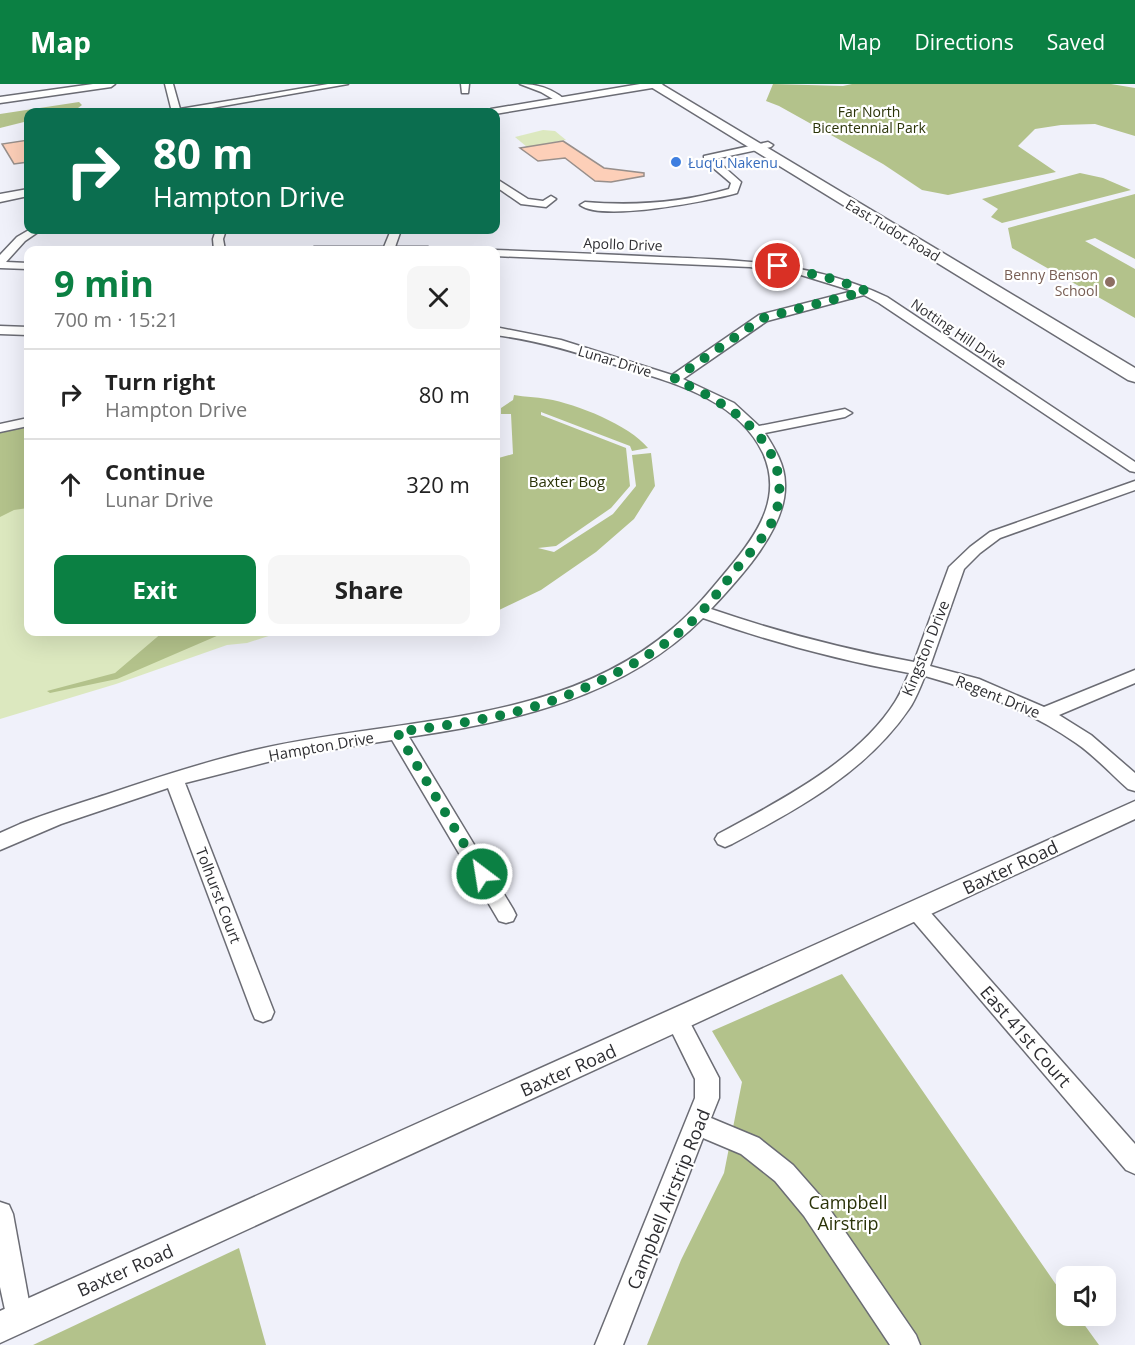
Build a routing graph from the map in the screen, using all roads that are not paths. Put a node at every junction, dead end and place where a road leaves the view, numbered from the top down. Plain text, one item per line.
1 (111, 84) edge
2 (169, 84) edge
3 (285, 84) edge
4 (344, 84) edge
5 (524, 84) edge
6 (551, 84) edge
7 (658, 84) edge
8 (540, 89) junction
9 (290, 94) junction
10 (0, 100) edge
11 (561, 100) junction
12 (175, 108) edge
13 (201, 108) edge
14 (500, 110) edge
15 (761, 146) junction
16 (500, 185) edge
17 (24, 194) edge
18 (0, 198) edge
19 (551, 199) dead end
20 (585, 205) dead end
21 (29, 234) edge
22 (500, 253) edge
23 (0, 263) edge
24 (750, 264) joint
25 (24, 266) edge
26 (866, 291) junction
27 (0, 330) edge
28 (24, 331) edge
29 (500, 332) edge
30 (1135, 362) edge
31 (1135, 375) edge
32 (674, 379) junction
33 (845, 413) dead end
34 (24, 423) edge
35 (0, 428) edge
36 (756, 431) junction
37 (1135, 468) edge
38 (1135, 485) edge
39 (702, 612) junction
40 (920, 669) junction
41 (1135, 676) edge
42 (1044, 714) junction
43 (397, 732) junction
44 (174, 779) junction
45 (1135, 784) edge
46 (1132, 815) edge
47 (725, 838) dead end
48 (0, 842) edge
49 (916, 910) junction
50 (506, 915) dead end
51 (263, 1012) dead end
52 (677, 1020) junction
53 (699, 1124) junction
54 (1135, 1162) edge
55 (0, 1214) edge
56 (10, 1322) edge
57 (609, 1345) edge
58 (906, 1345) edge

1 - 10 street
2 - 12 street
3 - 9 street
4 - 9 street
5 - 8 street
6 - 8 street
7 - 11 street
7 - 15 main road, East Tudor Road
8 - 11 street
9 - 13 street
11 - 14 street
15 - 20 street
15 - 30 main road, East Tudor Road
15 - 31 main road, East Tudor Road
16 - 19 street
17 - 18 street
21 - 23 street
22 - 24 street, Apollo Drive
23 - 25 street
24 - 26 street, Notting Hill Drive
26 - 32 street
26 - 37 street, Notting Hill Drive
27 - 28 street
29 - 32 street, Lunar Drive
32 - 36 street, Lunar Drive
33 - 36 street
34 - 35 street
36 - 39 street, Hampton Drive
38 - 40 street, Kingston Drive
39 - 40 street, Regent Drive
39 - 43 street, Hampton Drive
40 - 42 street, Regent Drive
40 - 47 street, Kingston Drive
41 - 42 street
42 - 45 street, Regent Drive
43 - 44 street, Hampton Drive
43 - 50 street
44 - 48 street, Hampton Drive
44 - 51 street, Tolhurst Court
46 - 49 street, Baxter Road
49 - 52 street, Baxter Road
49 - 54 street, East 41st Court
52 - 53 street, Campbell Airstrip Road
52 - 56 street, Baxter Road
53 - 57 street, Campbell Airstrip Road
53 - 58 street
55 - 56 street

